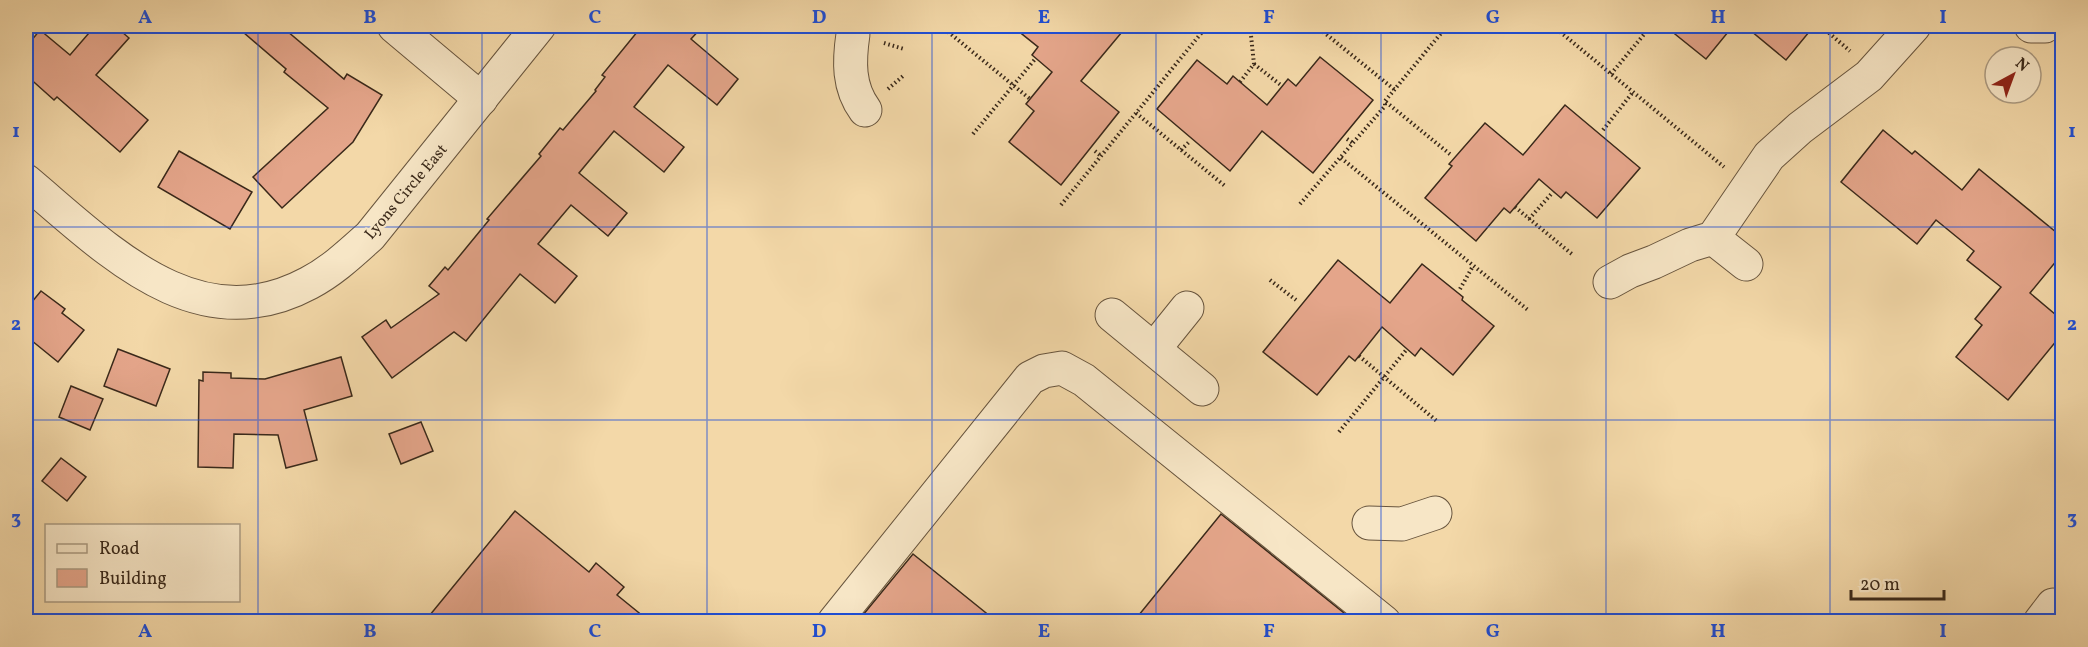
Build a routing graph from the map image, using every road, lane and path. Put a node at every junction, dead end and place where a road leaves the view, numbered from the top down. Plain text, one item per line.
1 (394, 26) edge
2 (538, 26) edge
3 (941, 26) edge
4 (1207, 26) edge
5 (1251, 26) edge
6 (1317, 26) edge
7 (1447, 26) edge
8 (1553, 26) edge
9 (1651, 26) edge
10 (1914, 26) edge
11 (2031, 26) edge
12 (2045, 26) edge
13 (1822, 27) dead end
14 (864, 37) joint
15 (904, 49) dead end
16 (1855, 55) dead end
17 (1035, 58) dead end
18 (1254, 64) junction
19 (1611, 74) junction
20 (903, 76) dead end
21 (1240, 82) dead end
22 (1013, 85) junction
23 (1282, 86) dead end
24 (1395, 90) junction
25 (1633, 92) junction
26 (481, 99) junction
27 (1030, 99) dead end
28 (1385, 101) junction
29 (873, 103) joint
30 (1136, 113) junction
31 (1603, 130) dead end
32 (974, 134) dead end
33 (1347, 139) dead end
34 (1189, 142) dead end
35 (1353, 143) junction
36 (1181, 150) junction
37 (1095, 151) dead end
38 (1451, 155) dead end
39 (1101, 156) junction
40 (1341, 158) junction
41 (1729, 171) dead end
42 (26, 181) edge
43 (1225, 186) dead end
44 (1553, 192) dead end
45 (1300, 204) dead end
46 (1061, 205) dead end
47 (1515, 207) dead end
48 (1528, 219) junction
49 (1713, 238) junction
50 (1573, 255) dead end
51 (1746, 264) dead end
52 (1473, 266) junction
53 (1270, 280) dead end
54 (1610, 282) dead end
55 (1460, 289) dead end
56 (1296, 300) dead end
57 (1187, 308) dead end
58 (1528, 310) dead end
59 (1112, 315) dead end
60 (1154, 349) junction
61 (1407, 349) dead end
62 (1359, 356) dead end
63 (1385, 376) junction
64 (1202, 390) dead end
65 (1438, 422) dead end
66 (1339, 432) dead end
67 (1436, 513) dead end
68 (1369, 523) dead end
69 (834, 621) edge
70 (1384, 621) edge

1 - 26 street
2 - 26 street, Lyons Circle East
3 - 22 path
4 - 30 path
5 - 18 path
6 - 24 path
7 - 24 path
8 - 19 path
9 - 19 path
10 - 49 street
11 - 12 street
13 - 16 path
14 - 15 path
14 - 29 street
17 - 22 path
18 - 21 path
18 - 23 path
19 - 25 path
20 - 29 path
22 - 27 path
22 - 32 path
24 - 28 path
25 - 31 path
25 - 41 path
26 - 42 street, Lyons Circle East
28 - 35 path
28 - 38 path
30 - 36 path
30 - 39 path
33 - 35 path
34 - 36 path
35 - 40 path
36 - 43 path
37 - 39 path
39 - 46 path
40 - 45 path
40 - 52 path
44 - 48 path
47 - 48 path
48 - 50 path
49 - 51 street
49 - 54 street
52 - 55 path
52 - 58 path
53 - 56 path
57 - 60 street
59 - 60 street
60 - 64 street
61 - 63 path
62 - 63 path
63 - 65 path
63 - 66 path
67 - 68 street
69 - 70 street

